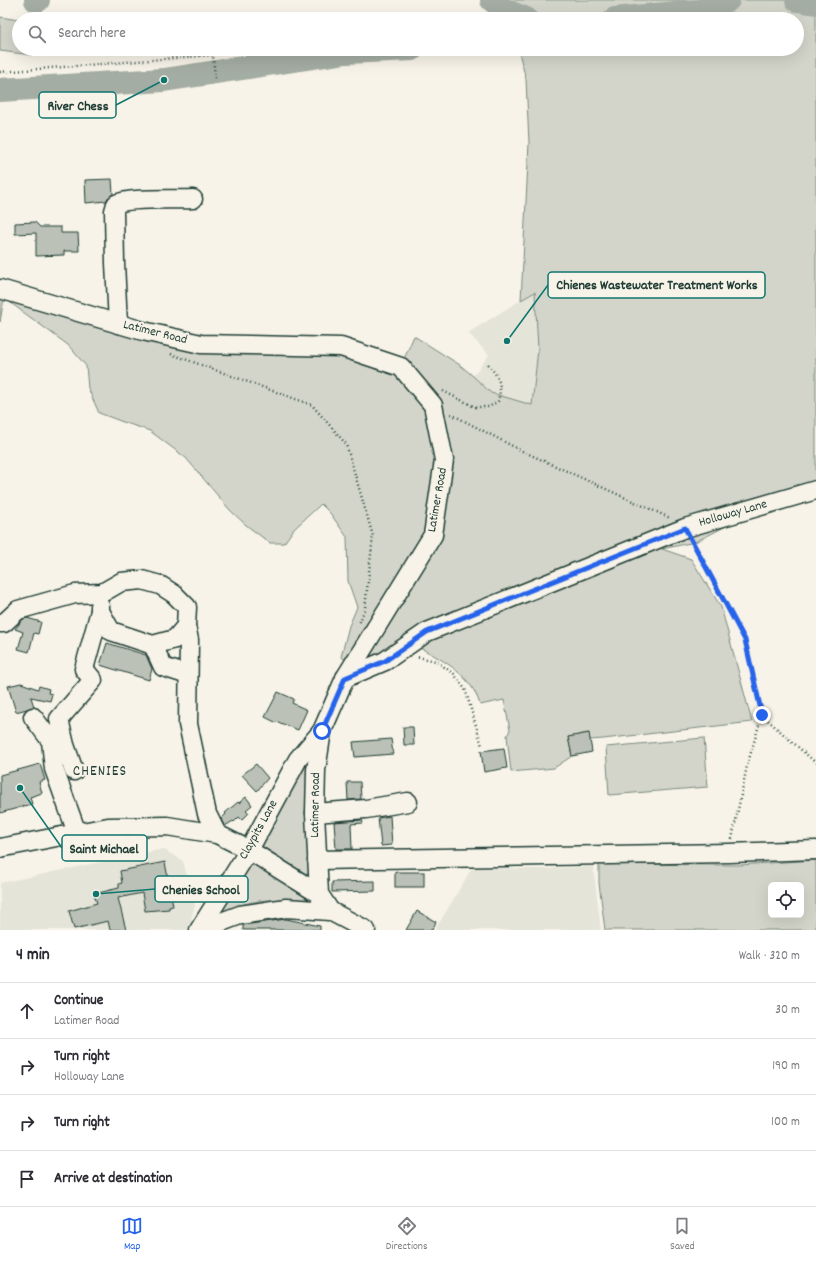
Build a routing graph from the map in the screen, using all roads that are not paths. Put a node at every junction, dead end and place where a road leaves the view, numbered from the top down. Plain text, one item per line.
1 (193, 199) dead end
2 (0, 289) edge
3 (118, 324) junction
4 (816, 490) edge
5 (102, 593) junction
6 (100, 611) junction
7 (0, 623) edge
8 (186, 626) junction
9 (153, 645) junction
10 (188, 675) junction
11 (345, 678) junction
12 (33, 717) dead end
13 (322, 731) junction
14 (74, 771) dead end
15 (408, 802) dead end
16 (315, 813) junction
17 (77, 833) junction
18 (217, 834) junction
19 (0, 848) edge
20 (249, 850) junction
21 (816, 850) edge
22 (317, 860) junction
23 (319, 894) junction
24 (330, 911) junction
25 (360, 929) edge
26 (199, 930) edge

1 - 3 street
2 - 3 street, Latimer Road
3 - 11 street, Latimer Road
4 - 11 street, Holloway Lane
5 - 6 street
5 - 7 street
5 - 8 street
6 - 9 street
6 - 14 street
8 - 9 street
8 - 10 street
9 - 10 street
10 - 18 street
11 - 13 street, Latimer Road
12 - 17 street
13 - 16 street, Latimer Road
13 - 20 street, Claypits Lane
15 - 16 street
16 - 22 street, Latimer Road
17 - 18 street
17 - 19 street
18 - 20 street
20 - 23 street
20 - 26 street, Claypits Lane
21 - 22 street
22 - 23 street, Latimer Road
23 - 24 street, Latimer Road
24 - 25 street, Latimer Road
24 - 26 street, Claypits Lane

